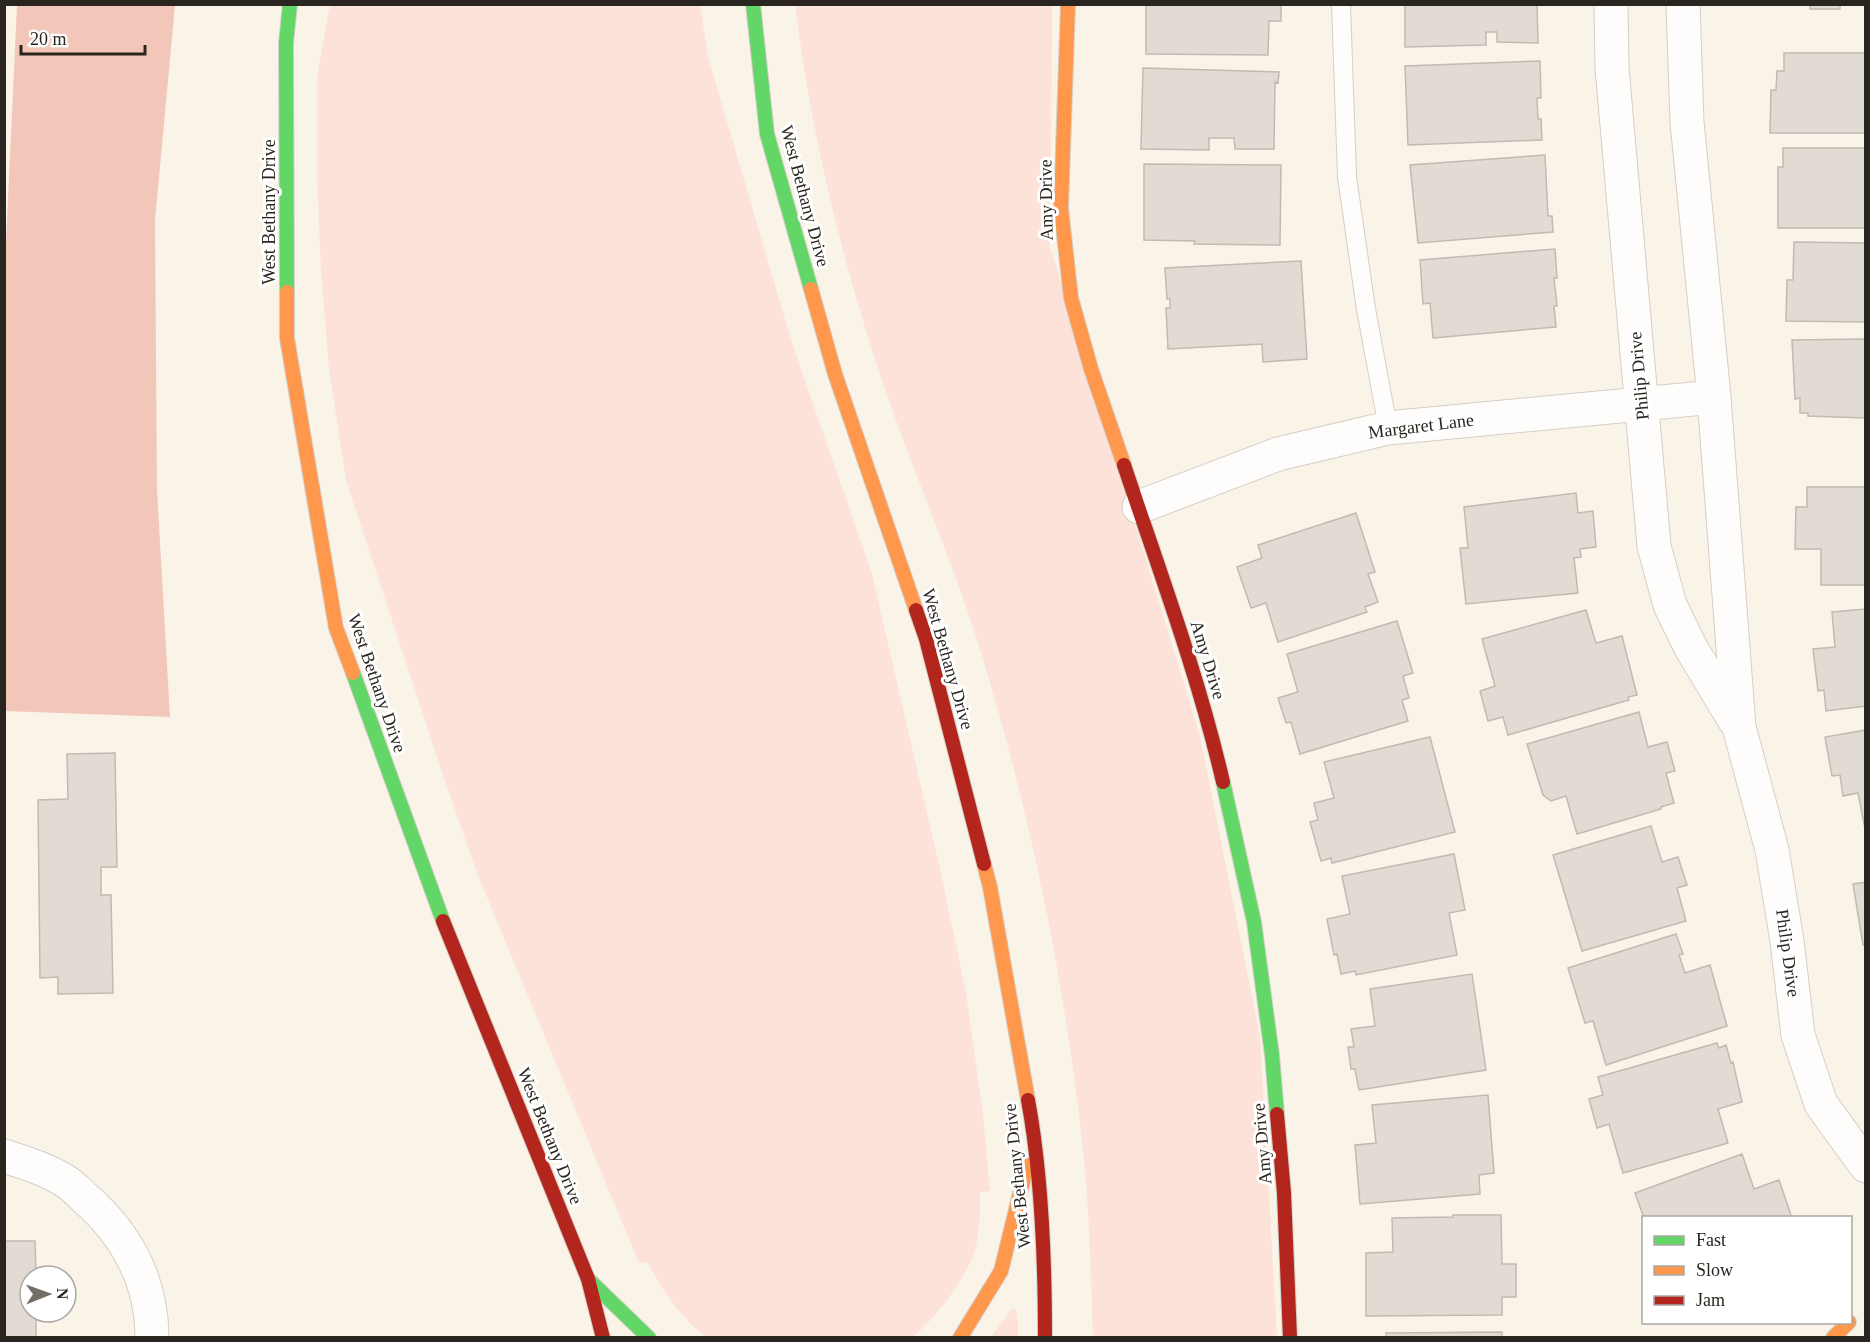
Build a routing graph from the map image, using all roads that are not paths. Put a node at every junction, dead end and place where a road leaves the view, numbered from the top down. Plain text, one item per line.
1 (290, 4) edge
2 (753, 4) edge
3 (1068, 4) edge
4 (1341, 4) edge
5 (1611, 4) edge
6 (1683, 4) edge
7 (1714, 397) junction
8 (1642, 403) junction
9 (1388, 428) junction
10 (1139, 507) junction
11 (1738, 727) junction
12 (1034, 1133) junction
13 (4, 1156) edge
14 (1866, 1166) edge
15 (588, 1279) junction
16 (1848, 1324) edge
17 (152, 1338) edge
18 (603, 1338) edge
19 (649, 1338) edge
20 (960, 1338) edge
21 (1045, 1338) edge
22 (1290, 1338) edge
23 (1833, 1338) edge

1 - 15 main road, West Bethany Drive
2 - 12 main road, West Bethany Drive
3 - 10 main road, Amy Drive
4 - 9 lane
5 - 8 street, Philip Drive
6 - 7 street, Philip Drive
7 - 8 street, Margaret Lane
7 - 11 street, Philip Drive
8 - 9 street, Margaret Lane
8 - 11 street, Philip Drive
9 - 10 street, Margaret Lane
10 - 22 main road, Amy Drive
11 - 14 street, Philip Drive
12 - 20 main road
12 - 21 main road, West Bethany Drive
13 - 17 street
15 - 18 main road, West Bethany Drive
15 - 19 main road
16 - 23 main road

